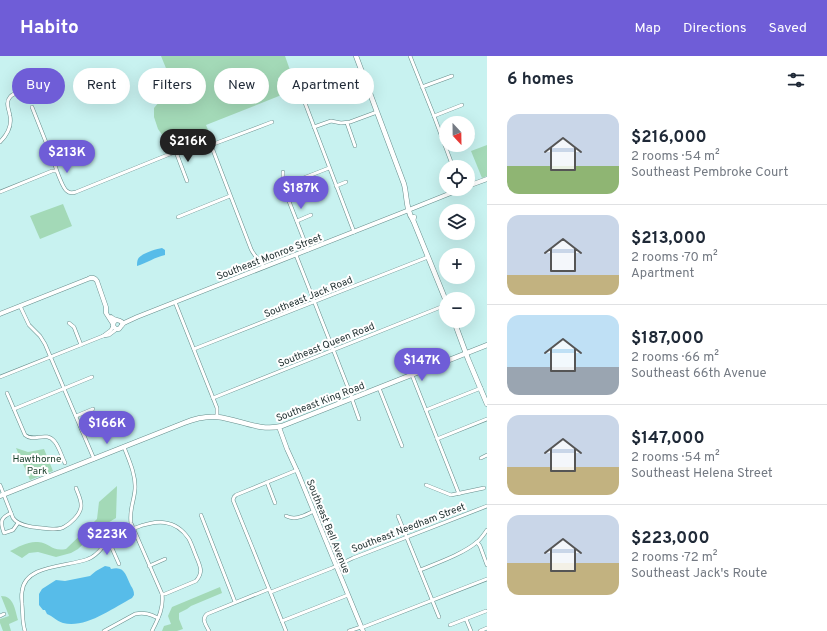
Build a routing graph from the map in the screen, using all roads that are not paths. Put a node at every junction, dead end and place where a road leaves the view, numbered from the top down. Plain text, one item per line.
1 (356, 56) edge
2 (410, 56) edge
3 (452, 76) dead end
4 (422, 87) junction
5 (12, 95) edge
6 (305, 104) edge
7 (462, 105) dead end
8 (32, 107) dead end
9 (377, 112) junction
10 (434, 116) junction
11 (272, 122) dead end
12 (347, 123) junction
13 (314, 127) junction
14 (439, 128) edge
15 (0, 142) edge
16 (211, 145) junction
17 (355, 146) dead end
18 (176, 152) junction
19 (329, 168) junction
20 (56, 171) junction
21 (283, 172) dead end
22 (487, 179) edge
23 (187, 181) dead end
24 (346, 182) dead end
25 (475, 183) edge
26 (283, 186) junction
27 (336, 186) junction
28 (0, 192) edge
29 (230, 196) junction
30 (443, 196) edge
31 (410, 209) junction
32 (311, 214) dead end
33 (178, 217) dead end
34 (297, 221) junction
35 (354, 232) junction
36 (308, 250) junction
37 (296, 255) junction
38 (428, 257) junction
39 (264, 267) junction
40 (442, 292) edge
41 (175, 302) junction
42 (315, 302) junction
43 (20, 306) junction
44 (439, 308) edge
45 (0, 314) edge
46 (69, 323) dead end
47 (117, 324) junction
48 (457, 328) edge
49 (81, 345) junction
50 (487, 345) edge
51 (333, 349) junction
52 (194, 350) junction
53 (466, 353) junction
54 (50, 357) junction
55 (412, 375) junction
56 (0, 377) edge
57 (92, 377) dead end
58 (63, 388) junction
59 (379, 388) junction
60 (481, 388) junction
61 (7, 393) dead end
62 (213, 398) junction
63 (352, 398) junction
64 (487, 404) edge
65 (14, 409) junction
66 (92, 409) dead end
67 (426, 410) junction
68 (76, 416) junction
69 (217, 417) junction
70 (359, 419) dead end
71 (487, 419) edge
72 (279, 427) junction
73 (437, 439) junction
74 (402, 446) dead end
75 (124, 447) junction
76 (487, 455) edge
77 (481, 458) dead end
78 (94, 459) junction
79 (65, 463) dead end
80 (297, 470) junction
81 (267, 482) junction
82 (0, 485) edge
83 (426, 485) dead end
84 (76, 488) dead end
85 (484, 488) dead end
86 (459, 494) junction
87 (2, 496) edge
88 (275, 503) dead end
89 (487, 506) edge
90 (314, 511) junction
91 (11, 513) junction
92 (201, 515) dead end
93 (286, 516) dead end
94 (398, 516) dead end
95 (18, 523) junction
96 (133, 529) junction
97 (487, 530) edge
98 (406, 537) junction
99 (108, 541) junction
100 (477, 542) junction
101 (165, 558) dead end
102 (119, 564) dead end
103 (336, 565) junction
104 (487, 565) edge
105 (149, 566) junction
106 (420, 570) junction
107 (487, 579) edge
108 (270, 591) junction
109 (162, 594) junction
110 (348, 595) junction
111 (432, 600) junction
112 (235, 602) junction
113 (486, 611) dead end
114 (4, 614) dead end
115 (0, 616) edge
116 (158, 618) junction
117 (439, 618) dead end
118 (466, 619) junction
119 (282, 621) junction
120 (450, 625) dead end
121 (362, 628) edge
122 (487, 628) edge
123 (25, 631) edge
124 (104, 631) edge
125 (152, 631) edge
126 (209, 631) edge
127 (286, 631) edge
128 (349, 631) edge
129 (471, 631) edge
130 (480, 631) edge

1 - 9 main road
2 - 4 street
3 - 4 street
4 - 10 street
5 - 15 street
6 - 13 street
7 - 10 street
8 - 20 street
9 - 12 street
9 - 31 main road
10 - 14 street
11 - 16 street
12 - 13 street
12 - 17 street
13 - 19 street
16 - 18 street
16 - 29 street
18 - 20 street
18 - 23 street
19 - 26 street
19 - 27 street
20 - 28 street
21 - 26 street
22 - 25 street
24 - 27 street
26 - 34 street
27 - 35 street
29 - 33 street
29 - 39 street
30 - 31 street, Southeast Monroe Street
31 - 35 street, Southeast Monroe Street
31 - 38 main road
32 - 34 street
34 - 36 street
35 - 36 street, Southeast Monroe Street
36 - 37 street, Southeast Monroe Street
37 - 39 street, Southeast Monroe Street
37 - 42 street
38 - 40 main road
38 - 42 street, Southeast Jack Road
39 - 41 street, Southeast Monroe Street
41 - 47 street, Southeast Monroe Street
41 - 52 street
42 - 51 street
42 - 52 street, Southeast Jack Road
43 - 45 street
43 - 47 street
43 - 54 street
44 - 51 street, Southeast Queen Road
46 - 49 street
47 - 49 street, Southeast Monroe Street
48 - 53 main road
49 - 54 street, Southeast Monroe Street
50 - 53 main road, Southeast King Road
51 - 62 street, Southeast Queen Road
51 - 63 street
52 - 62 street
53 - 55 main road, Southeast King Road
53 - 60 main road
54 - 56 street, Southeast Monroe Street
54 - 58 street
55 - 59 main road, Southeast King Road
55 - 67 street
57 - 58 street
58 - 65 street
58 - 68 street
59 - 63 main road, Southeast King Road
59 - 74 street
60 - 64 main road
60 - 67 street
61 - 65 street
62 - 69 street
63 - 70 street
63 - 72 main road, Southeast King Road
65 - 79 street
66 - 68 street
67 - 73 street
68 - 78 street
69 - 72 main road, Southeast King Road
69 - 75 main road, Southeast King Road
71 - 73 street
72 - 80 street, Southeast Bell Avenue
73 - 86 street
75 - 78 main road, Southeast King Road
75 - 96 street
76 - 77 street
78 - 87 main road, Southeast King Road
80 - 81 street
80 - 90 street, Southeast Bell Avenue
81 - 88 street
81 - 108 street
82 - 87 street
83 - 86 street
84 - 95 street
85 - 86 street
87 - 91 street
89 - 98 street, Southeast Needham Street
90 - 93 street
90 - 103 street, Southeast Bell Avenue
91 - 95 street
91 - 95 street
92 - 112 street
94 - 98 street
96 - 99 street
96 - 105 street
96 - 109 street
97 - 100 street
98 - 103 street, Southeast Needham Street
98 - 106 street
99 - 102 street
99 - 123 street
100 - 104 street
100 - 106 street
101 - 105 street
103 - 108 street, Southeast Needham Street
103 - 110 street, Southeast Bell Avenue
105 - 109 street
106 - 111 street
107 - 111 street
108 - 112 street, Southeast Needham Street
108 - 119 street
109 - 116 street
110 - 119 street
110 - 121 street, Southeast Bell Avenue
111 - 117 street
111 - 121 street
112 - 126 street, Southeast Needham Street
113 - 118 street
114 - 115 street
116 - 124 street
116 - 125 street
118 - 120 street
118 - 129 street
119 - 127 street
121 - 128 street
122 - 130 street

